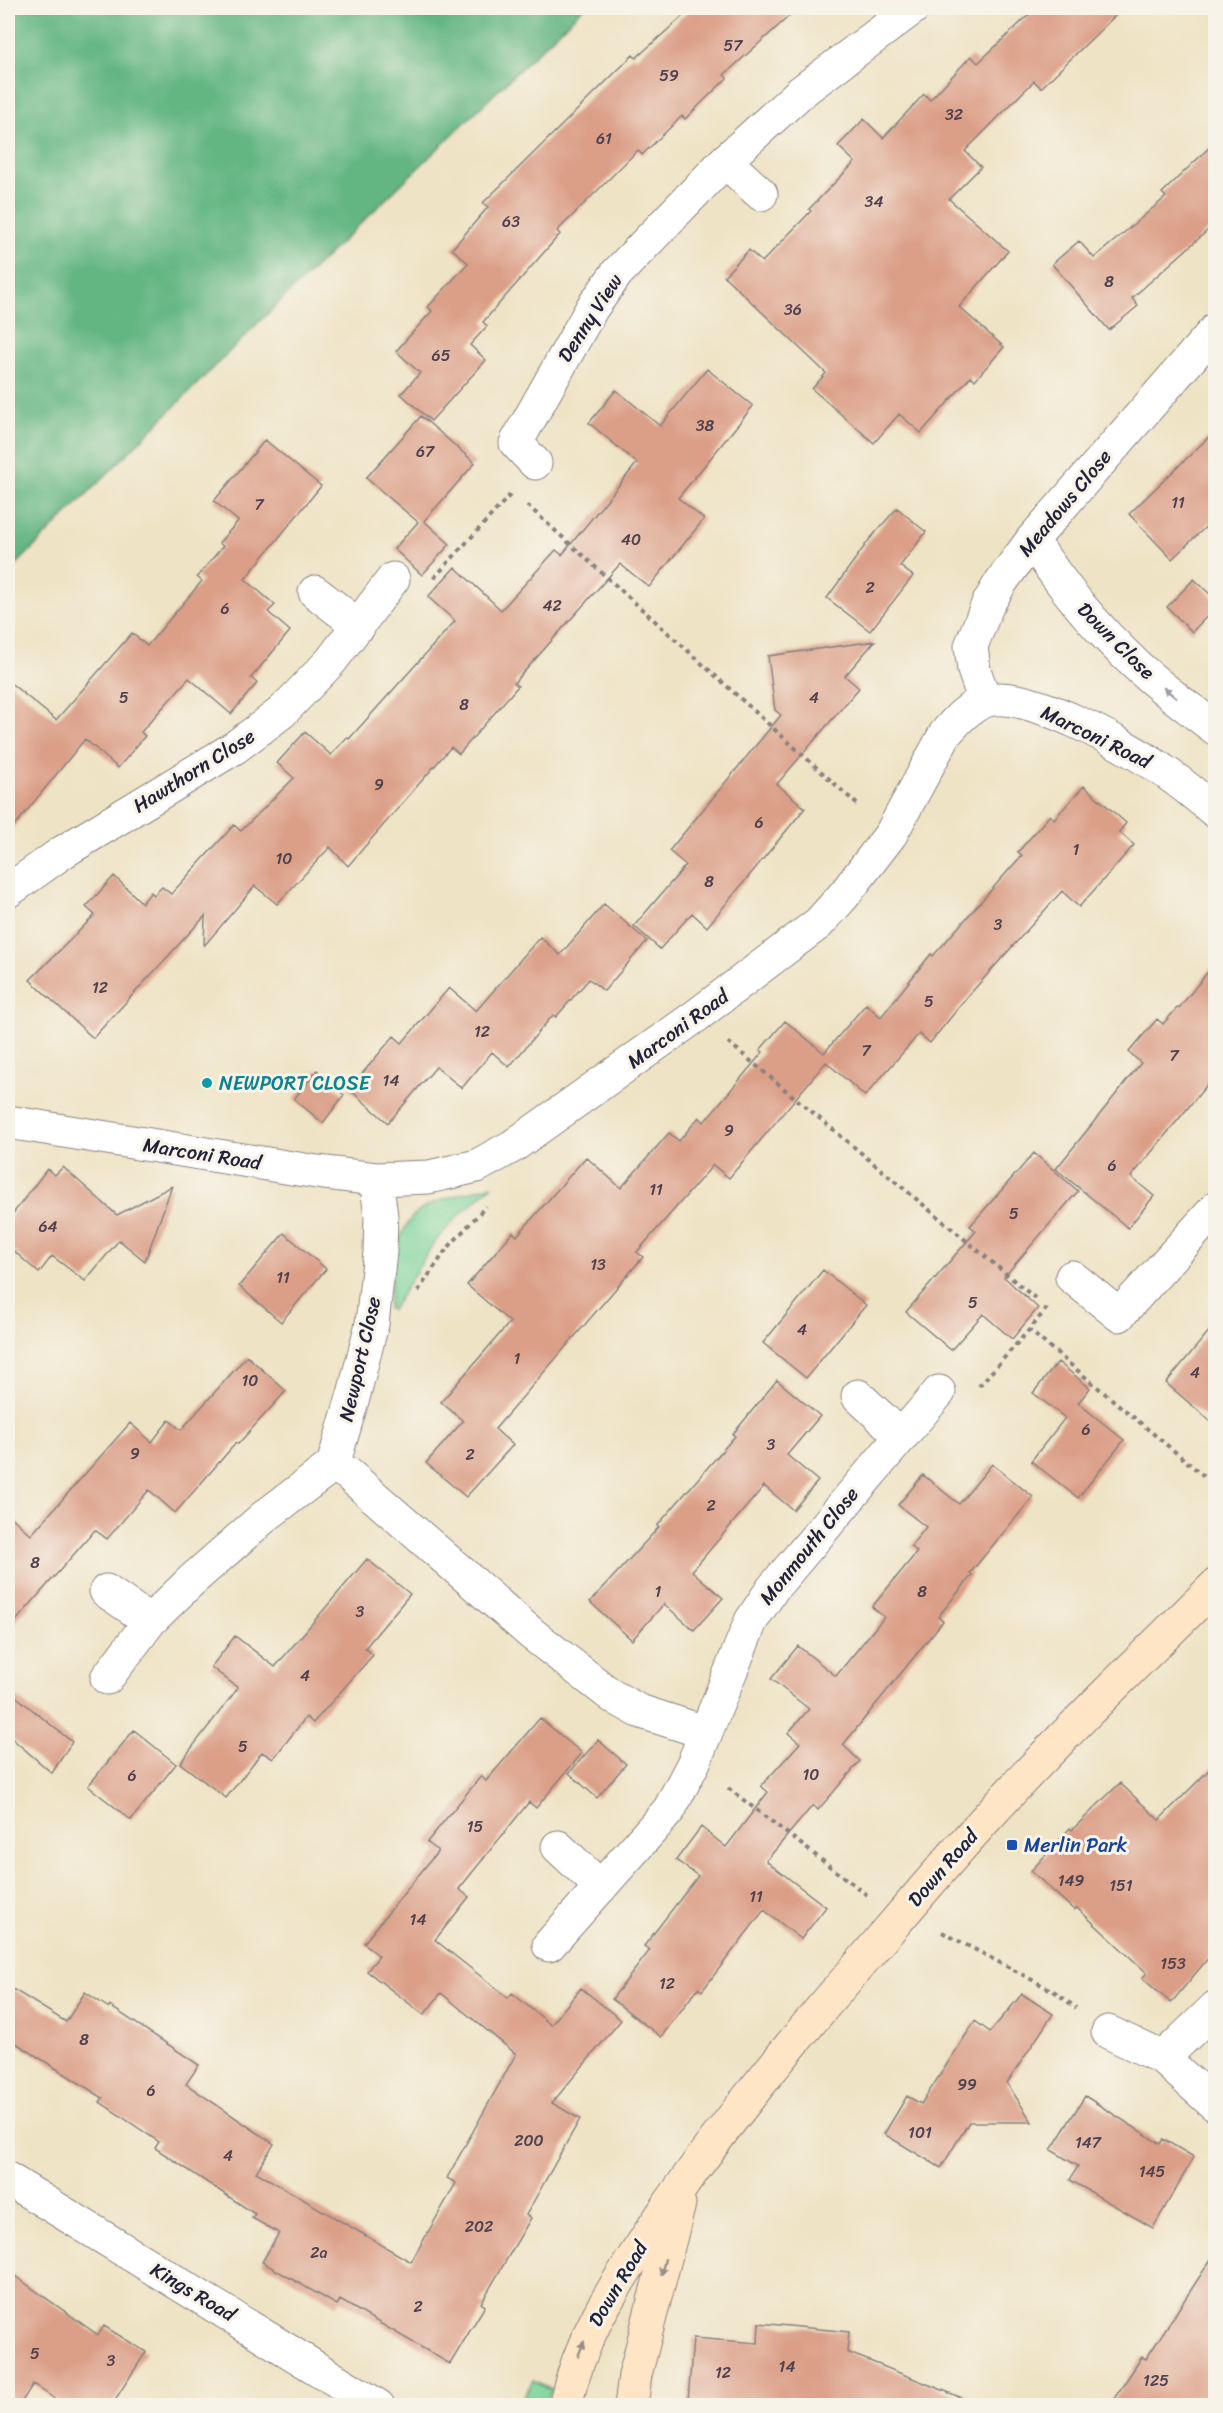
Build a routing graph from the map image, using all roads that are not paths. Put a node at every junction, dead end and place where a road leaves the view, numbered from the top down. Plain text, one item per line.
1 (913, 8) edge
2 (725, 161) junction
3 (761, 194) dead end
4 (1215, 329) edge
5 (535, 463) dead end
6 (1032, 540) junction
7 (393, 579) road end
8 (315, 592) dead end
9 (359, 626) junction
10 (985, 701) junction
11 (1215, 729) edge
12 (1215, 812) edge
13 (8, 891) edge
14 (8, 1122) edge
15 (376, 1179) junction
16 (1215, 1208) edge
17 (1072, 1277) road end
18 (939, 1392) road end
19 (858, 1396) dead end
20 (900, 1435) junction
21 (333, 1466) junction
22 (1215, 1585) edge
23 (106, 1591) dead end
24 (150, 1621) junction
25 (107, 1678) dead end
26 (699, 1747) junction
27 (558, 1847) dead end
28 (601, 1887) junction
29 (549, 1945) dead end
30 (1215, 2007) edge
31 (1108, 2032) road end
32 (1163, 2058) junction
33 (1214, 2104) edge
34 (690, 2171) junction
35 (8, 2179) edge
36 (378, 2406) edge
37 (565, 2406) edge
38 (631, 2406) edge

1 - 2 street, Denny View
2 - 3 street
2 - 5 street, Denny View
4 - 6 street, Meadows Close
6 - 10 street, Meadows Close
11 -> 6 street, Down Close
7 - 9 street, Hawthorn Close
8 - 9 street
9 - 13 street, Hawthorn Close
10 - 12 street, Marconi Road
10 - 15 street, Marconi Road
14 - 15 street, Marconi Road
15 - 21 street, Newport Close
16 - 17 street
18 - 20 street, Monmouth Close
19 - 20 street
20 - 26 street, Monmouth Close
21 - 24 street
21 - 26 street
22 - 34 street, Down Road
23 - 24 street
24 - 25 street
26 - 28 street, Monmouth Close
27 - 28 street
28 - 29 street, Monmouth Close
30 - 32 street
31 - 32 street
32 - 33 street
37 -> 34 street, Down Road
34 -> 38 street, Down Road
35 - 36 street, Kings Road

